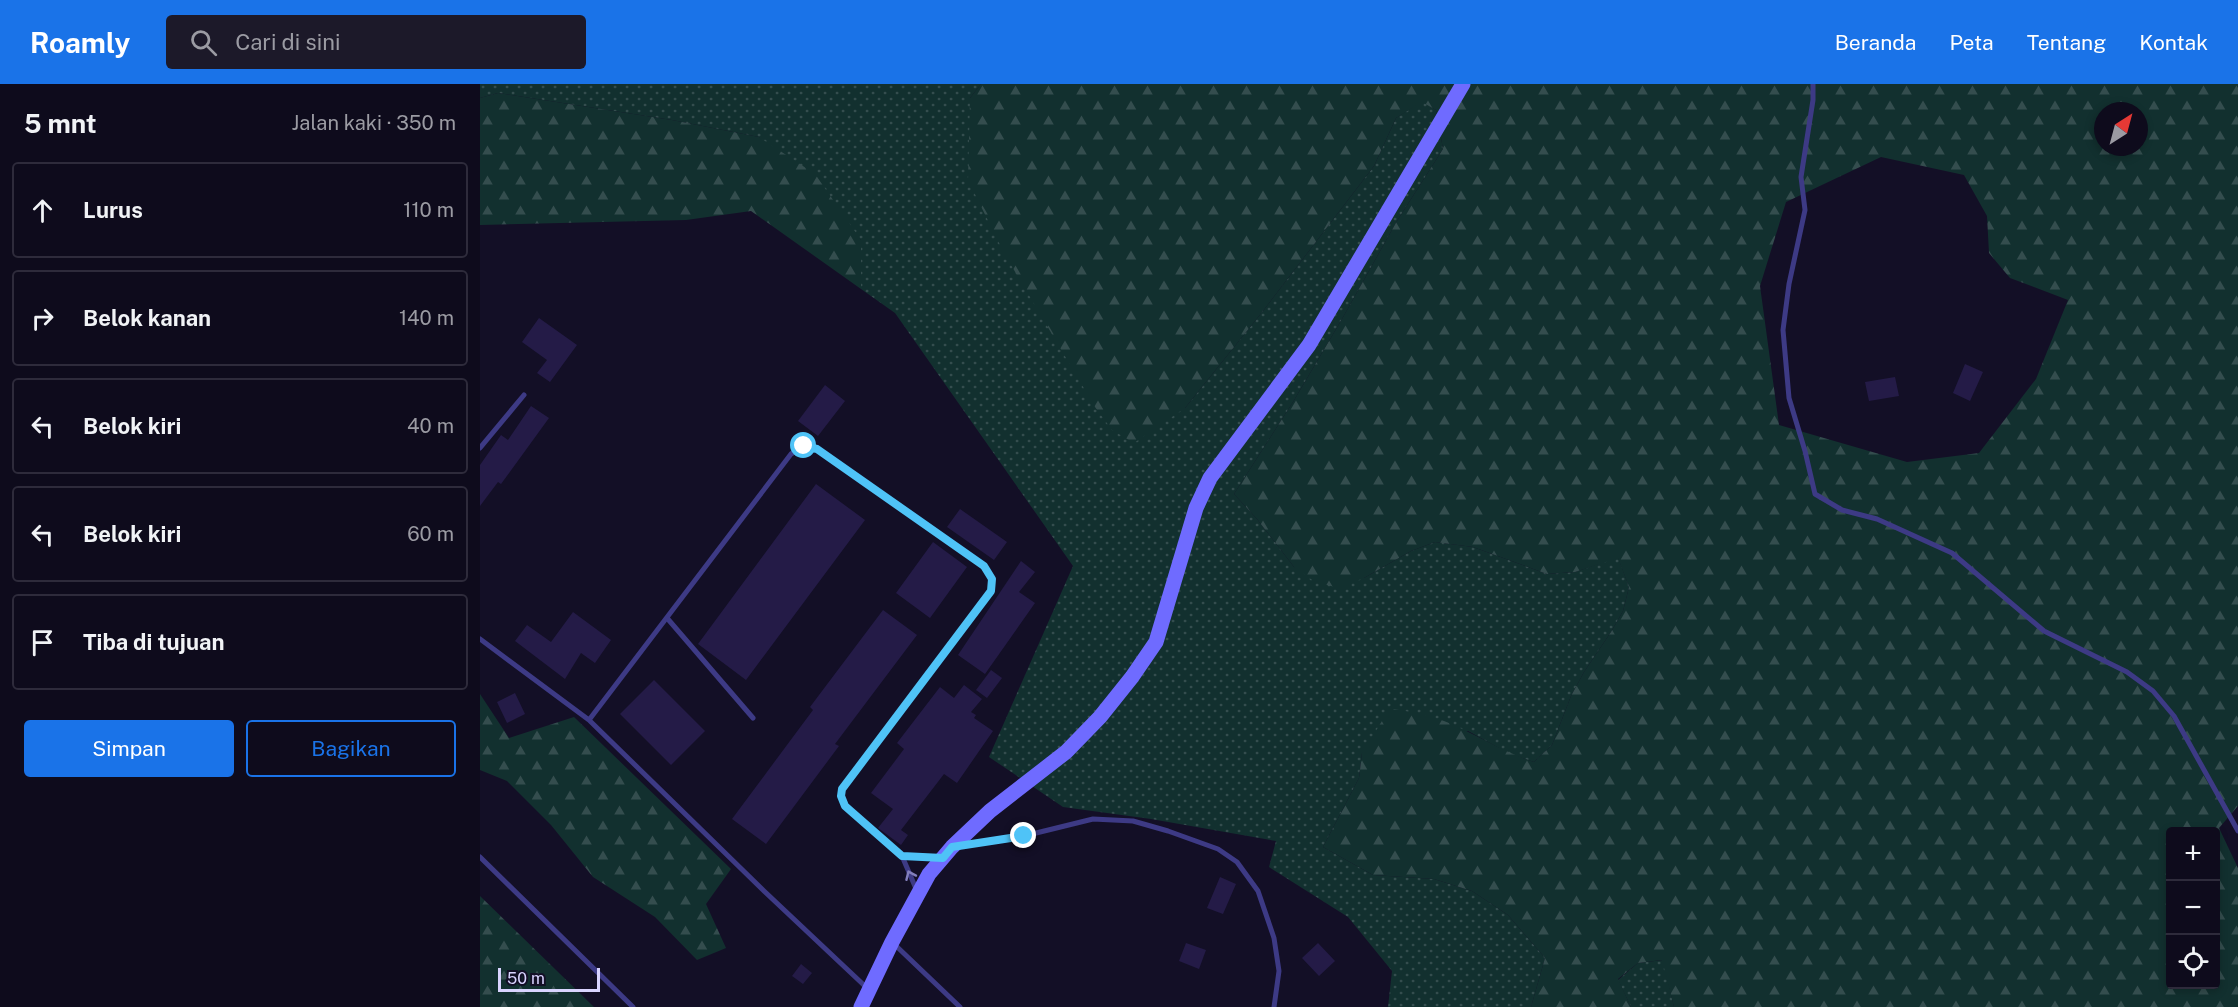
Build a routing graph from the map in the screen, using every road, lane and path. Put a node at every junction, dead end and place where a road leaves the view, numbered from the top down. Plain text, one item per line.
1 (1463, 84) edge
2 (1813, 84) edge
3 (524, 394) dead end
4 (480, 448) edge
5 (667, 618) junction
6 (480, 639) edge
7 (753, 718) dead end
8 (589, 720) junction
9 (2238, 831) edge
10 (947, 852) junction
11 (902, 856) junction
12 (480, 857) edge
13 (919, 894) junction
14 (892, 942) junction
15 (868, 989) junction
16 (633, 1007) edge
17 (861, 1007) edge
18 (960, 1007) edge
19 (1274, 1007) edge

1 - 10 main road
2 - 9 lane
3 - 4 lane
5 - 7 lane
5 - 8 lane
5 - 11 lane
6 - 8 lane
8 - 15 lane
10 - 11 lane
10 - 13 main road
10 - 19 lane
13 -> 11 lane
12 - 16 lane
13 - 14 main road
14 - 15 main road
14 - 18 lane
15 - 17 main road

